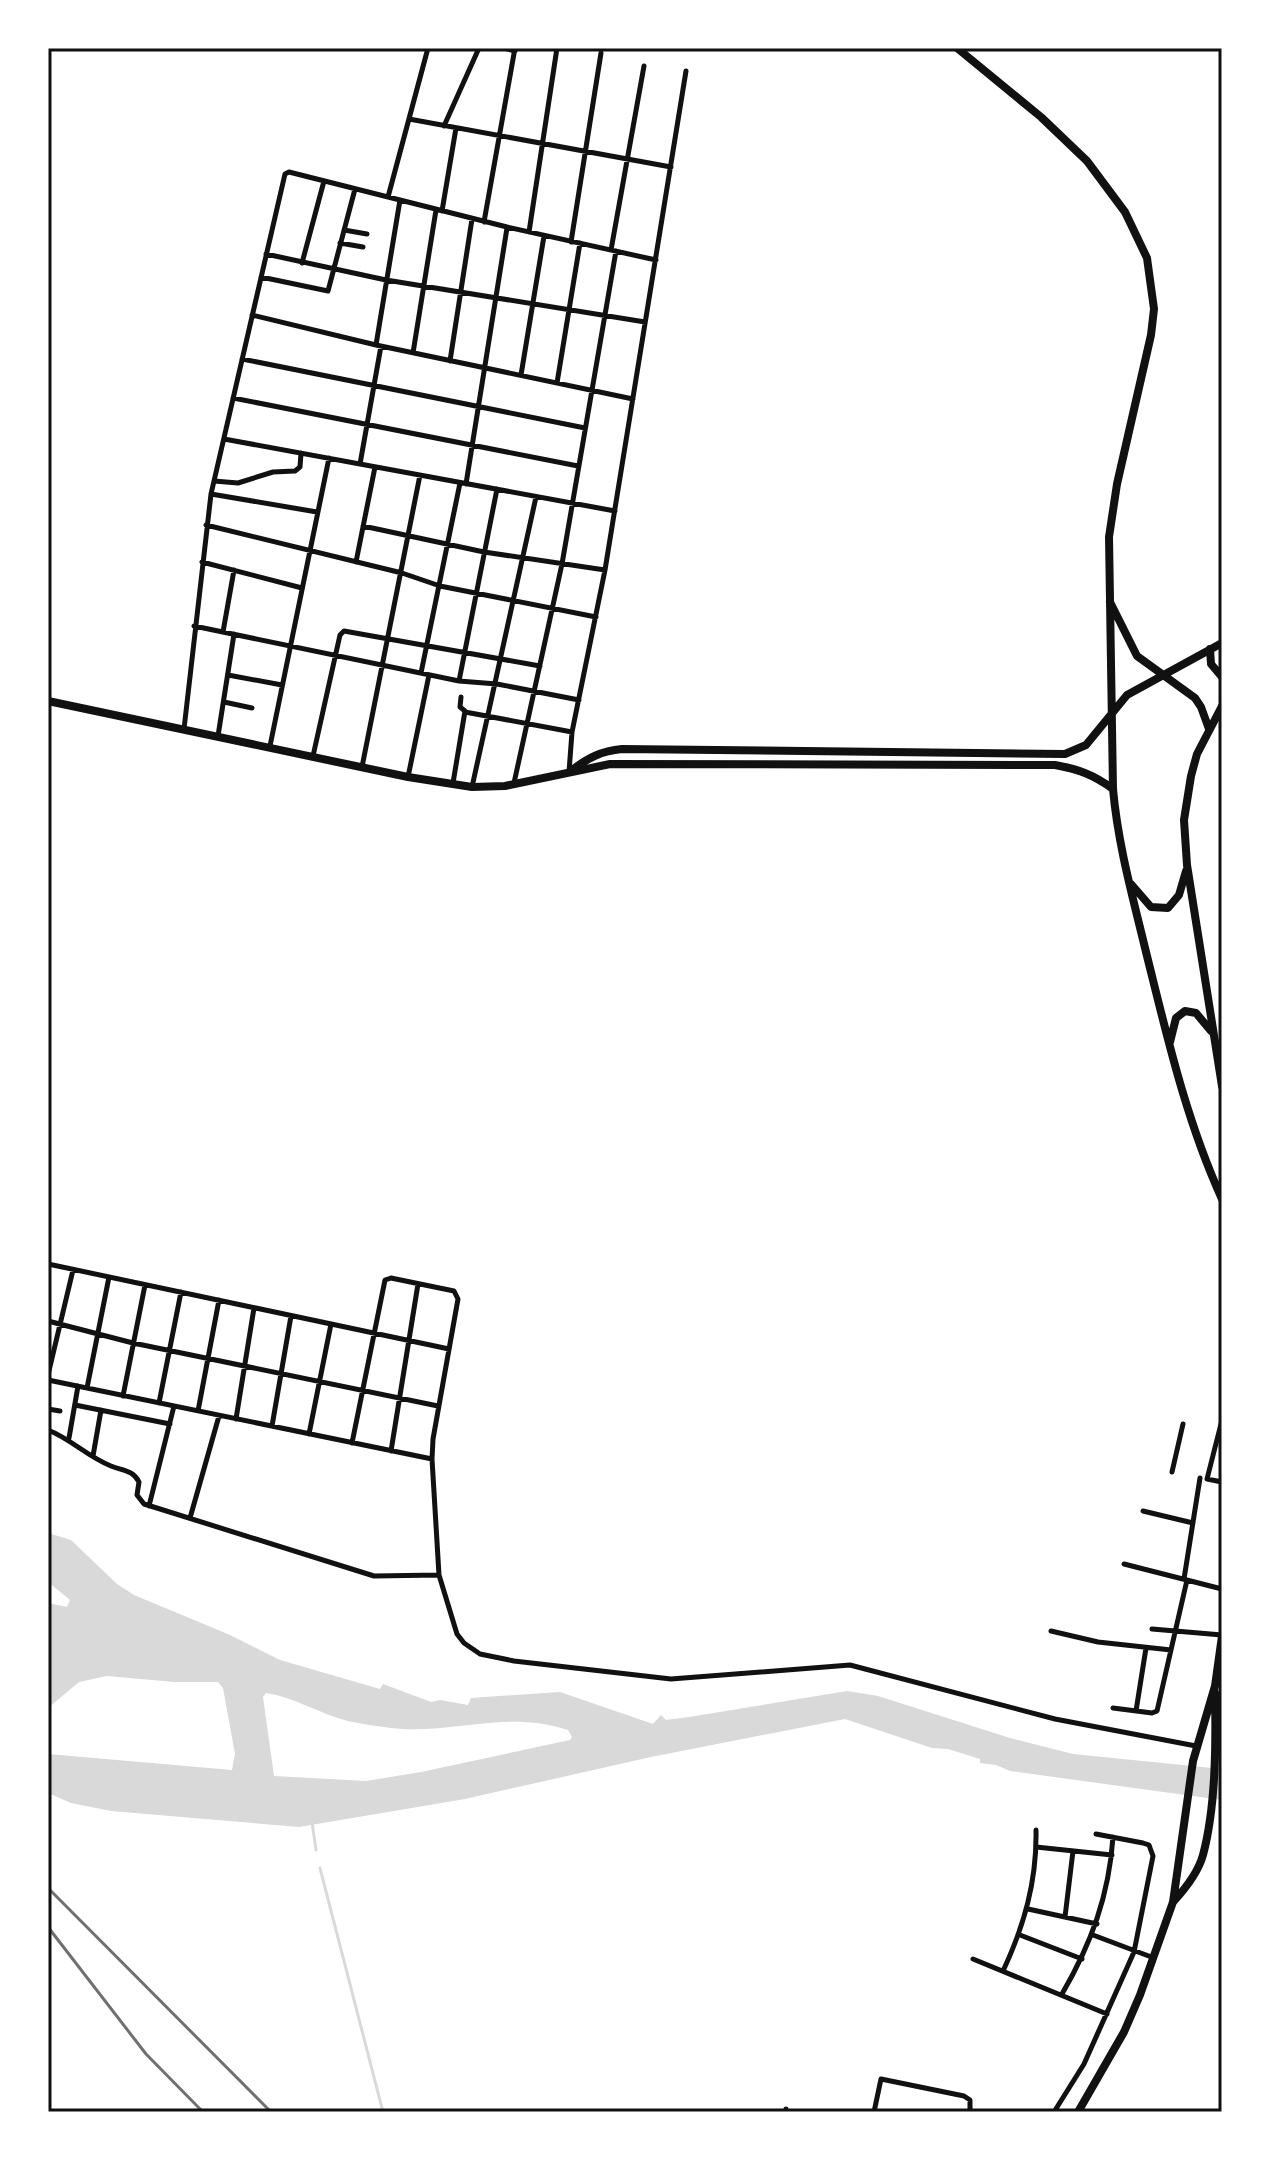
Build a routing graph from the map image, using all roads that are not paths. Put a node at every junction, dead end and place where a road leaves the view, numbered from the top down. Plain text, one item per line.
1 (428, 48) edge
2 (479, 48) edge
3 (504, 48) edge
4 (557, 48) edge
5 (957, 48) edge
6 (515, 49) edge
7 (601, 53) dead end
8 (644, 66) dead end
9 (686, 71) dead end
10 (409, 119) junction
11 (444, 126) junction
12 (456, 128) junction
13 (499, 136) junction
14 (543, 144) junction
15 (586, 152) junction
16 (628, 160) junction
17 (671, 167) junction
18 (324, 181) junction
19 (355, 189) junction
20 (388, 197) junction
21 (400, 200) junction
22 (439, 210) junction
23 (472, 219) junction
24 (484, 222) junction
25 (507, 227) junction
26 (344, 230) junction
27 (529, 232) junction
28 (367, 234) dead end
29 (544, 236) junction
30 (571, 242) junction
31 (340, 243) junction
32 (580, 243) junction
33 (363, 247) dead end
34 (614, 251) junction
35 (266, 254) junction
36 (656, 260) junction
37 (302, 263) junction
38 (333, 270) junction
39 (261, 277) junction
40 (386, 280) junction
41 (424, 286) junction
42 (460, 292) junction
43 (497, 298) junction
44 (533, 304) junction
45 (569, 309) junction
46 (252, 315) junction
47 (605, 315) junction
48 (645, 322) junction
49 (379, 346) junction
50 (413, 353) junction
51 (242, 359) junction
52 (450, 361) junction
53 (485, 368) junction
54 (521, 375) junction
55 (557, 383) junction
56 (375, 386) junction
57 (592, 390) junction
58 (233, 398) junction
59 (633, 399) junction
60 (478, 407) junction
61 (367, 425) junction
62 (585, 428) junction
63 (224, 439) junction
64 (472, 445) junction
65 (301, 453) junction
66 (329, 458) junction
67 (360, 464) junction
68 (578, 466) junction
69 (375, 467) junction
70 (420, 475) junction
71 (214, 481) junction
72 (238, 483) junction
73 (463, 483) junction
74 (497, 489) junction
75 (211, 494) junction
76 (536, 497) junction
77 (236, 498) junction
78 (573, 503) junction
79 (615, 511) junction
80 (317, 512) junction
81 (206, 525) junction
82 (363, 526) junction
83 (409, 536) junction
84 (448, 545) junction
85 (309, 551) junction
86 (484, 552) junction
87 (523, 558) junction
88 (202, 561) junction
89 (356, 562) junction
90 (562, 564) junction
91 (234, 570) junction
92 (605, 570) junction
93 (402, 573) junction
94 (440, 586) junction
95 (302, 588) junction
96 (476, 594) junction
97 (1108, 598) junction
98 (515, 601) junction
99 (553, 609) junction
100 (596, 617) junction
101 (194, 626) junction
102 (223, 632) junction
103 (234, 634) junction
104 (389, 639) junction
105 (1222, 643) edge
106 (290, 645) junction
107 (426, 645) junction
108 (1210, 649) junction
109 (465, 652) junction
110 (336, 655) junction
111 (502, 658) junction
112 (384, 665) junction
113 (540, 666) junction
114 (421, 673) junction
115 (228, 675) junction
116 (429, 675) junction
117 (1161, 676) junction
118 (1222, 677) edge
119 (459, 681) junction
120 (497, 684) junction
121 (282, 685) junction
122 (535, 691) junction
123 (461, 697) dead end
124 (579, 700) junction
125 (48, 701) edge
126 (224, 702) junction
127 (252, 708) dead end
128 (465, 712) junction
129 (1220, 713) edge
130 (490, 717) junction
131 (1110, 717) junction
132 (528, 724) junction
133 (1209, 729) junction
134 (184, 730) junction
135 (572, 732) junction
136 (218, 736) junction
137 (270, 746) junction
138 (313, 756) junction
139 (362, 767) junction
140 (569, 772) junction
141 (408, 777) junction
142 (513, 784) junction
143 (452, 785) junction
144 (472, 787) junction
145 (1113, 789) junction
146 (1187, 865) junction
147 (1128, 880) junction
148 (1212, 1032) junction
149 (1169, 1045) junction
150 (1222, 1086) edge
151 (1222, 1199) edge
152 (48, 1264) edge
153 (73, 1270) junction
154 (109, 1277) junction
155 (418, 1284) junction
156 (145, 1285) junction
157 (181, 1292) junction
158 (219, 1300) junction
159 (254, 1308) junction
160 (291, 1316) junction
161 (48, 1321) edge
162 (60, 1324) junction
163 (331, 1324) junction
164 (374, 1333) junction
165 (97, 1334) junction
166 (409, 1341) junction
167 (133, 1343) junction
168 (449, 1349) junction
169 (169, 1351) junction
170 (208, 1359) junction
171 (244, 1366) junction
172 (282, 1374) junction
173 (48, 1378) edge
174 (320, 1381) junction
175 (78, 1386) junction
176 (87, 1388) junction
177 (363, 1390) junction
178 (123, 1396) junction
179 (400, 1398) junction
180 (159, 1403) junction
181 (75, 1405) junction
182 (174, 1406) junction
183 (438, 1406) junction
184 (48, 1409) edge
185 (101, 1410) junction
186 (60, 1411) dead end
187 (198, 1411) junction
188 (219, 1415) junction
189 (236, 1419) junction
190 (1222, 1420) edge
191 (170, 1424) junction
192 (1183, 1424) dead end
193 (272, 1426) junction
194 (48, 1430) edge
195 (309, 1434) junction
196 (69, 1438) junction
197 (352, 1443) junction
198 (391, 1451) junction
199 (93, 1456) junction
200 (432, 1459) junction
201 (1172, 1472) dead end
202 (1204, 1478) junction
203 (1222, 1482) edge
204 (149, 1506) junction
205 (1143, 1511) dead end
206 (190, 1518) junction
207 (1193, 1523) junction
208 (1124, 1564) dead end
209 (439, 1575) junction
210 (1185, 1580) junction
211 (1222, 1589) edge
212 (1152, 1629) dead end
213 (1051, 1631) dead end
214 (1175, 1631) junction
215 (1222, 1638) edge
216 (1146, 1648) junction
217 (1171, 1650) junction
218 (1215, 1686) junction
219 (1113, 1708) dead end
220 (1136, 1711) junction
221 (1219, 1714) edge
222 (1196, 1746) junction
223 (1036, 1830) dead end
224 (1096, 1834) dead end
225 (1113, 1837) junction
226 (1036, 1847) junction
227 (1073, 1851) junction
228 (1112, 1855) junction
229 (1173, 1902) junction
230 (1028, 1909) junction
231 (1065, 1917) junction
232 (1097, 1924) junction
233 (1020, 1935) junction
234 (1093, 1935) junction
235 (1134, 1952) junction
236 (1154, 1958) junction
237 (973, 1959) dead end
238 (1082, 1959) junction
239 (1003, 1971) junction
240 (1062, 1994) junction
241 (1107, 2014) junction
242 (874, 2112) edge
243 (970, 2112) edge
244 (1054, 2112) edge
245 (1078, 2112) edge

1 - 10 street
2 - 11 street
3 - 6 street
4 - 14 street
5 - 97 main road
6 - 13 street
7 - 15 street
8 - 16 street
9 - 17 street
10 - 11 street
10 - 20 street
11 - 12 street
12 - 13 street
12 - 22 street
13 - 14 street
13 - 24 street
14 - 15 street
14 - 27 street
15 - 16 street
15 - 30 street
16 - 17 street
16 - 34 street
17 - 36 street
18 - 19 street
18 - 35 street
18 - 37 street
19 - 20 street
19 - 26 street
20 - 21 street
21 - 22 street
21 - 40 street
22 - 23 street
22 - 41 street
23 - 24 street
23 - 42 street
24 - 25 street
25 - 27 street
25 - 43 street
26 - 28 street
26 - 31 street
27 - 29 street
29 - 30 street
29 - 44 street
30 - 32 street
31 - 33 street
31 - 38 street
32 - 34 street
32 - 45 street
34 - 36 street
34 - 47 street
35 - 37 street
35 - 39 street
36 - 48 street
37 - 38 street
38 - 39 street
38 - 40 street
39 - 46 street
40 - 41 street
40 - 49 street
41 - 42 street
41 - 50 street
42 - 43 street
42 - 52 street
43 - 44 street
43 - 53 street
44 - 45 street
44 - 54 street
45 - 47 street
45 - 55 street
46 - 49 street
46 - 51 street
47 - 48 street
47 - 57 street
48 - 59 street
49 - 50 street
49 - 56 street
50 - 52 street
51 - 56 street
51 - 58 street
52 - 53 street
53 - 54 street
53 - 60 street
54 - 55 street
55 - 57 street
56 - 60 street
56 - 61 street
57 - 59 street
57 - 62 street
58 - 61 street
58 - 63 street
59 - 79 street
60 - 62 street
60 - 64 street
61 - 64 street
61 - 67 street
62 - 68 street
63 - 65 street
63 - 71 street
64 - 68 street
64 - 73 street
65 - 66 street
65 - 72 street
66 - 67 street
66 - 80 street
67 - 69 street
68 - 78 street
69 - 70 street
69 - 82 street
70 - 73 street
70 - 83 street
71 - 72 street
71 - 75 street
72 - 77 street
73 - 74 street
73 - 84 street
74 - 76 street
74 - 86 street
75 - 77 street
75 - 81 street
76 - 78 street
76 - 87 street
77 - 80 street
78 - 79 street
78 - 90 street
79 - 92 street
80 - 85 street
81 - 85 street
81 - 88 street
82 - 83 street
82 - 89 street
83 - 84 street
83 - 93 street
84 - 86 street
84 - 94 street
85 - 89 street
85 - 95 street
86 - 87 street
86 - 96 street
87 - 90 street
87 - 98 street
88 - 91 street
88 - 101 street
89 - 93 street
90 - 92 street
90 - 99 street
91 - 95 street
91 - 102 street
92 - 100 street
93 - 94 street
93 - 104 street
94 - 96 street
94 - 107 street
95 - 106 street
96 - 98 street
96 - 109 street
97 - 117 main road
97 - 131 main road
98 - 99 street
98 - 111 street
99 - 100 street
99 - 113 street
100 - 124 street
101 - 102 street
101 - 134 street
102 - 103 street
103 - 106 street
103 - 115 street
104 - 107 street
104 - 110 street
104 - 112 street
105 - 108 main road
106 - 110 street
106 - 121 street
107 - 109 street
107 - 114 street
108 - 117 main road
108 - 118 main road
109 - 111 street
109 - 119 street
110 - 112 street
110 - 138 street
111 - 113 street
111 - 120 street
112 - 114 street
112 - 139 street
113 - 122 street
114 - 116 street
115 - 121 street
115 - 126 street
116 - 119 street
116 - 141 street
117 - 131 main road
117 - 133 main road
119 - 120 street
120 - 122 street
120 - 130 street
121 - 137 street
122 - 124 street
122 - 132 street
123 - 128 street
124 - 135 street
125 - 134 main road
126 - 127 street
126 - 136 street
128 - 130 street
128 - 143 street
129 - 133 main road
130 - 132 street
130 - 144 street
131 - 140 main road
131 - 145 main road
132 - 135 street
132 - 142 street
133 - 146 main road
134 - 136 main road
135 - 140 street
136 - 137 main road
137 - 138 main road
138 - 139 main road
139 - 141 main road
140 - 142 main road
140 - 145 main road
141 - 143 main road
142 - 144 main road
143 - 144 main road
145 - 147 main road
146 - 147 main road
146 - 148 main road
147 - 149 main road
148 - 149 main road
148 - 150 main road
149 - 151 main road
152 - 153 street
153 - 154 street
153 - 162 street
154 - 156 street
154 - 165 street
155 - 164 street
155 - 166 street
155 - 168 street
156 - 157 street
156 - 167 street
157 - 158 street
157 - 169 street
158 - 159 street
158 - 170 street
159 - 160 street
159 - 171 street
160 - 163 street
160 - 172 street
161 - 162 street
162 - 165 street
162 - 173 street
163 - 164 street
163 - 174 street
164 - 166 street
164 - 177 street
165 - 167 street
165 - 176 street
166 - 168 street
166 - 179 street
167 - 169 street
167 - 178 street
168 - 183 street
169 - 170 street
169 - 180 street
170 - 171 street
170 - 187 street
171 - 172 street
171 - 189 street
172 - 174 street
172 - 193 street
173 - 175 street
174 - 177 street
174 - 195 street
175 - 176 street
175 - 181 street
176 - 178 street
177 - 179 street
177 - 197 street
178 - 180 street
179 - 183 street
179 - 198 street
180 - 182 street
181 - 185 street
181 - 196 street
182 - 187 street
182 - 191 street
183 - 200 street
184 - 186 street
185 - 191 street
185 - 199 street
187 - 188 street
188 - 189 street
188 - 206 street
189 - 193 street
190 - 202 street
191 - 204 street
192 - 201 street
193 - 195 street
194 - 196 street
195 - 197 street
196 - 199 street
197 - 198 street
198 - 200 street
199 - 204 street
200 - 209 street
202 - 203 street
202 - 207 street
204 - 206 street
205 - 207 street
206 - 209 street
207 - 210 street
208 - 210 street
209 - 222 street
210 - 211 street
210 - 214 street
212 - 214 street
213 - 216 street
214 - 215 street
214 - 217 street
215 - 218 main road
216 - 217 street
216 - 220 street
217 - 220 street
218 - 221 main road
218 - 222 main road
219 - 220 street
221 - 229 main road
222 - 229 main road
223 - 226 street
224 - 225 street
225 - 228 street
225 - 235 street
226 - 227 street
226 - 230 street
227 - 228 street
227 - 231 street
228 - 232 street
229 - 236 main road
230 - 231 street
230 - 233 street
231 - 232 street
232 - 234 street
233 - 238 street
233 - 239 street
234 - 235 street
234 - 238 street
235 - 236 street
235 - 241 street
236 - 245 main road
237 - 239 street
238 - 240 street
239 - 240 street
240 - 241 street
241 - 244 street
242 - 243 street

